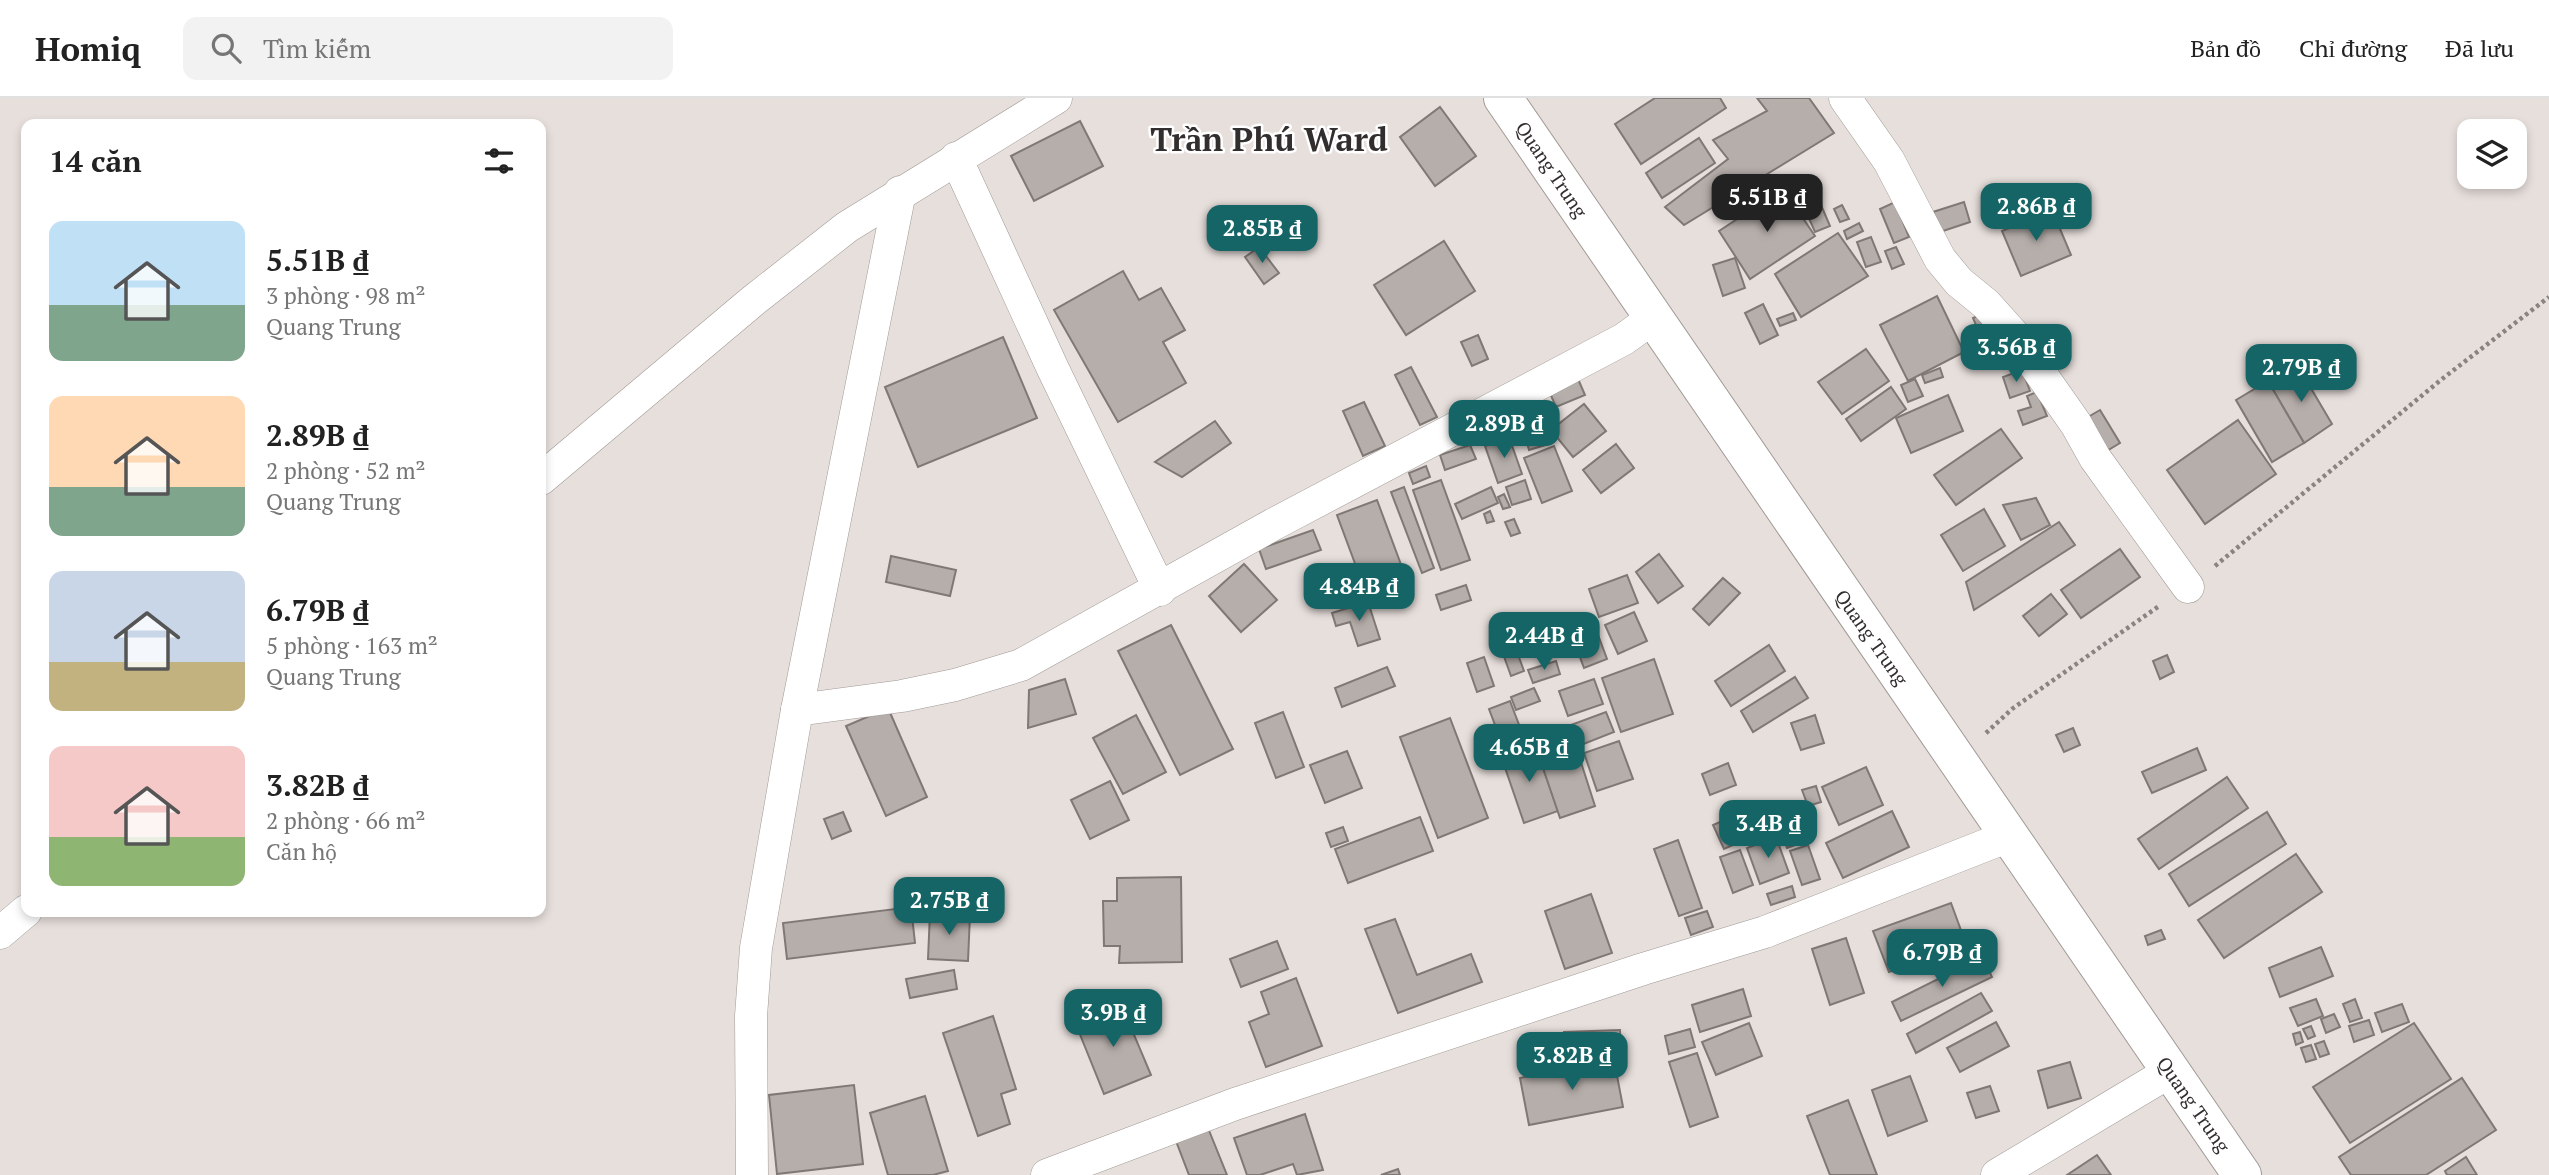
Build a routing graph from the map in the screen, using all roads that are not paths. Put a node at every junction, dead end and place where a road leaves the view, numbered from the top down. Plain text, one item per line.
1 (1056, 98) edge
2 (1503, 98) edge
3 (1845, 98) edge
4 (957, 158) junction
5 (900, 192) junction
6 (1653, 318) junction
7 (546, 475) edge
8 (2188, 587) road end
9 (1160, 590) junction
10 (797, 710) junction
11 (2009, 835) junction
12 (21, 915) edge
13 (0, 933) edge
14 (2171, 1071) junction
15 (752, 1175) edge
16 (1047, 1175) edge
17 (1997, 1175) edge
18 (2242, 1175) edge

1 - 4 street
2 - 6 main road, Quang Trung
3 - 8 street
4 - 5 street
4 - 9 street
5 - 7 street
5 - 10 street
6 - 9 street
6 - 11 main road, Quang Trung
9 - 10 street
10 - 15 street
11 - 14 main road, Quang Trung
11 - 16 street
12 - 13 street
14 - 17 street
14 - 18 main road, Quang Trung

